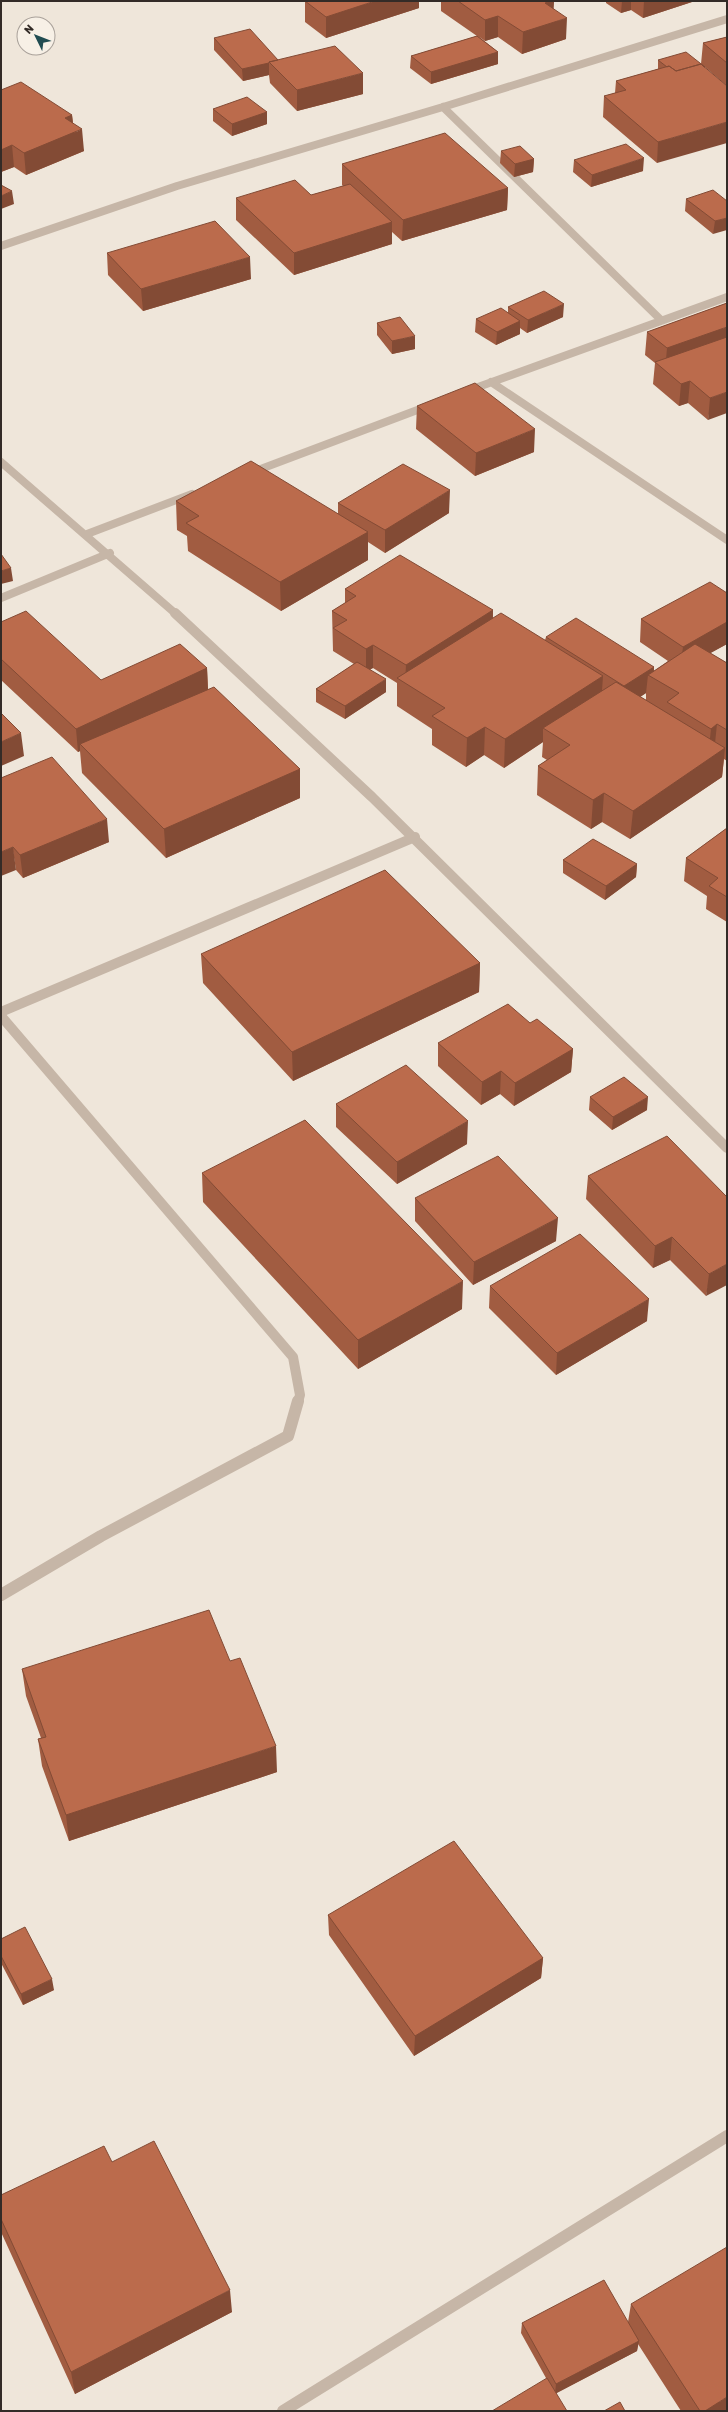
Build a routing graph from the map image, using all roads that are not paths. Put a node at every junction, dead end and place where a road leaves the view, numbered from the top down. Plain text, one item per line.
1 (727, 19) edge
2 (443, 107) junction
3 (1, 246) edge
4 (727, 296) edge
5 (660, 319) junction
6 (491, 382) junction
7 (461, 393) edge
8 (439, 402) edge
9 (1, 462) edge
10 (244, 475) edge
11 (199, 492) edge
12 (87, 534) junction
13 (727, 540) edge
14 (110, 553) junction
15 (1, 598) edge
16 (415, 837) junction
17 (1, 1012) edge
18 (1, 1016) edge
19 (727, 1148) edge
20 (1, 1595) edge
21 (727, 2136) edge
22 (283, 2411) edge

1 - 2 street
2 - 3 street
2 - 5 street
4 - 5 street
5 - 6 street
6 - 7 street
6 - 13 street
8 - 10 street
9 - 12 street
11 - 12 street
12 - 14 street
14 - 15 street
14 - 16 street
16 - 17 street
16 - 19 street
18 - 20 street
21 - 22 street

